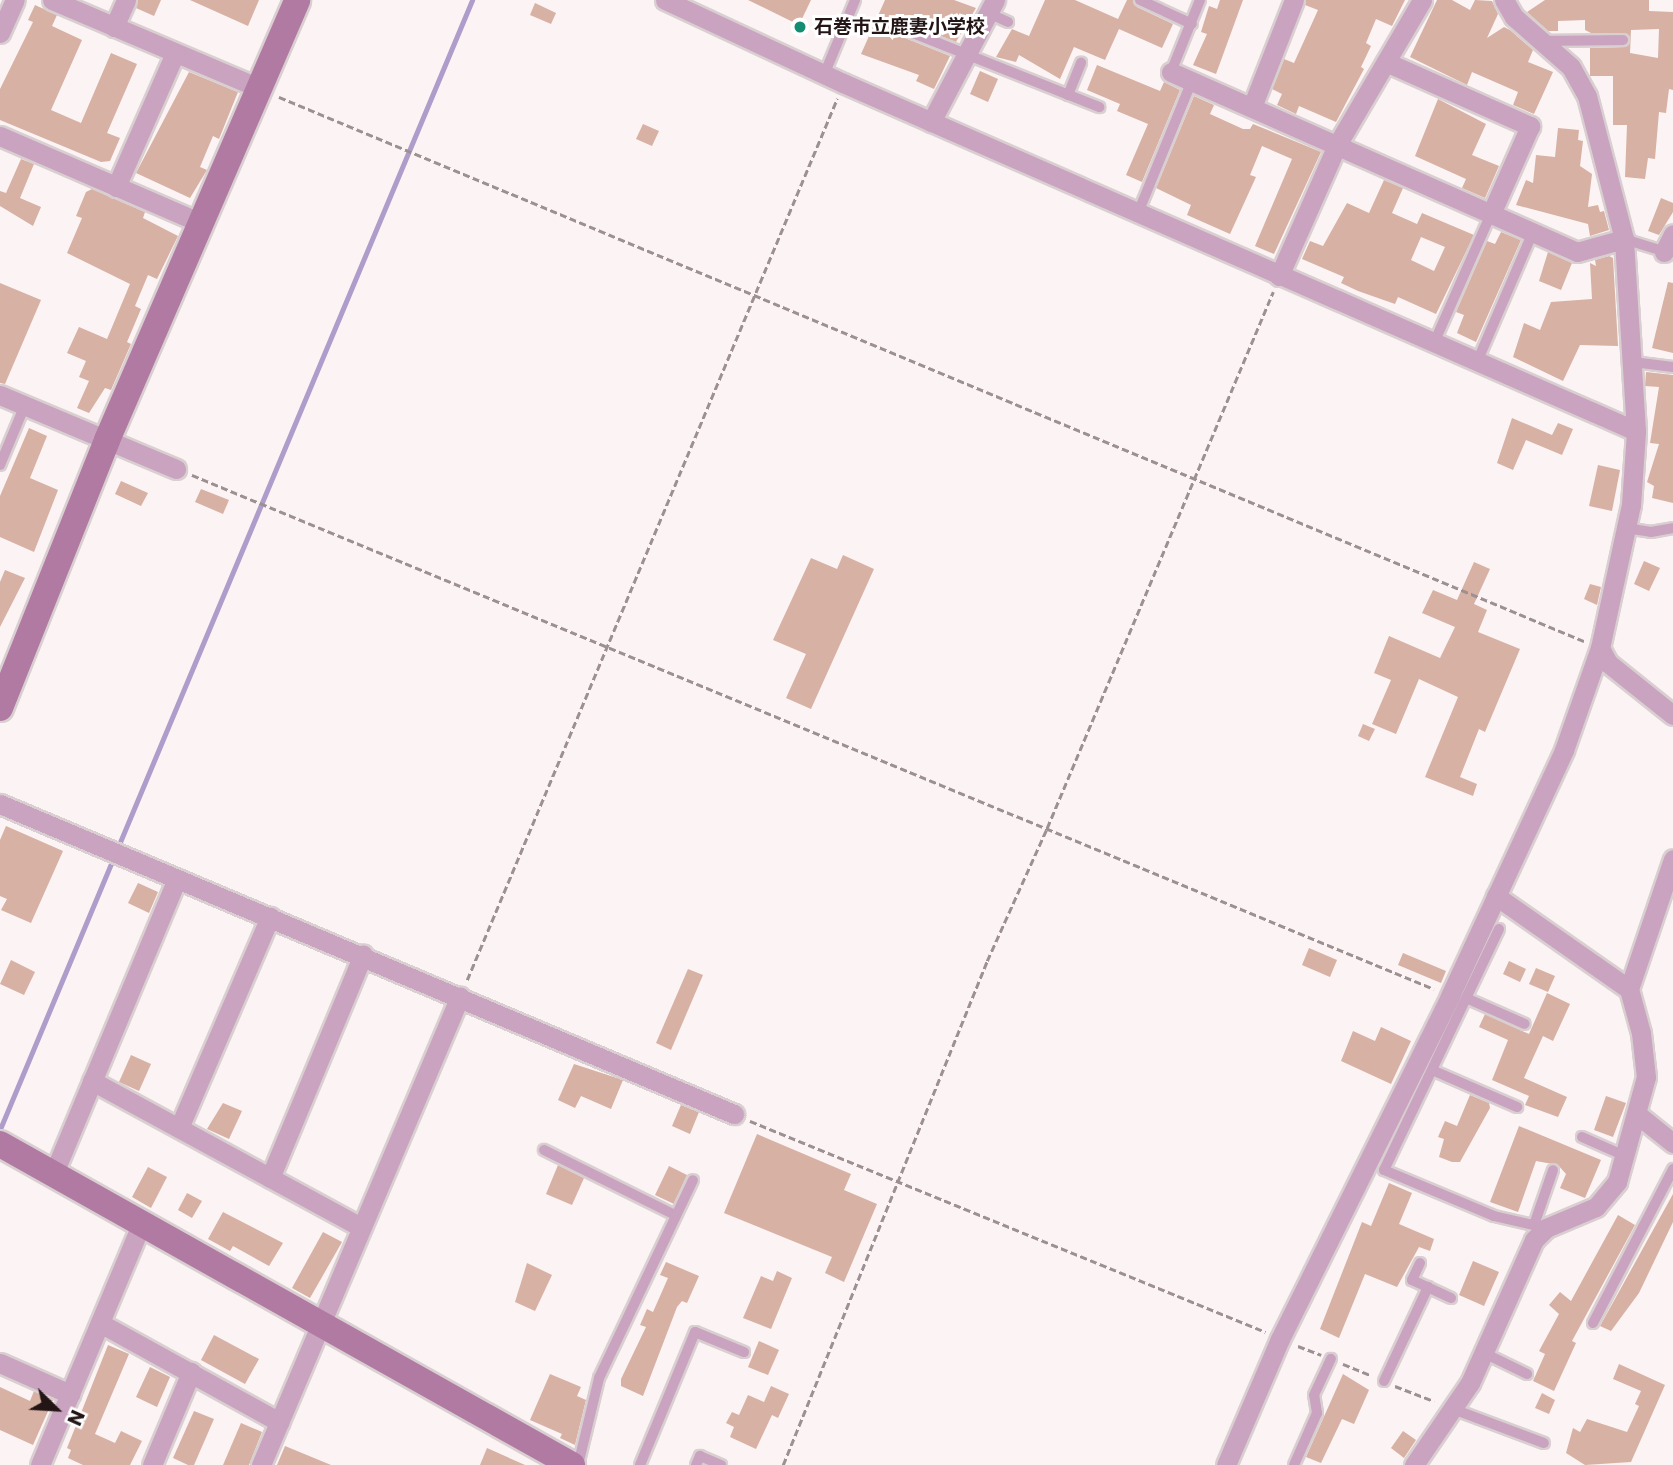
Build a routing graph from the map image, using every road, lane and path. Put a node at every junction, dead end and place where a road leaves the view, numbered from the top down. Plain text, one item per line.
1 (15, 0) edge
2 (52, 0) edge
3 (126, 0) edge
4 (297, 0) edge
5 (665, 0) edge
6 (855, 0) edge
7 (1140, 0) edge
8 (1200, 0) edge
9 (1294, 0) edge
10 (1422, 0) edge
11 (1504, 0) edge
12 (991, 6) edge
13 (1009, 22) dead end
14 (1192, 24) junction
15 (114, 27) junction
16 (908, 31) dead end
17 (0, 33) edge
18 (1623, 40) dead end
19 (1539, 41) junction
20 (175, 53) junction
21 (966, 55) junction
22 (1386, 62) junction
23 (1081, 63) dead end
24 (1171, 72) joint
25 (824, 75) junction
26 (1192, 81) junction
27 (843, 83) junction
28 (259, 88) junction
29 (1068, 95) junction
30 (1099, 107) dead end
31 (1252, 107) junction
32 (931, 122) junction
33 (0, 136) edge
34 (1337, 145) junction
35 (116, 187) junction
36 (1138, 213) junction
37 (1492, 214) junction
38 (201, 223) junction
39 (1533, 232) junction
40 (1624, 239) junction
41 (1670, 247) edge
42 (1279, 276) junction
43 (753, 293) junction
44 (1434, 343) junction
45 (1477, 362) junction
46 (1633, 362) junction
47 (1673, 367) edge
48 (0, 395) edge
49 (25, 405) junction
50 (1636, 431) junction
51 (107, 440) junction
52 (0, 465) edge
53 (176, 469) joint
54 (1194, 477) junction
55 (1626, 528) junction
56 (1673, 528) edge
57 (1600, 648) junction
58 (607, 649) junction
59 (0, 708) edge
60 (1673, 715) edge
61 (0, 804) edge
62 (1047, 828) junction
63 (1673, 859) edge
64 (177, 879) junction
65 (1496, 896) junction
66 (270, 916) junction
67 (1499, 929) dead end
68 (363, 955) junction
69 (1629, 989) junction
70 (460, 996) junction
71 (1458, 997) junction
72 (1525, 1024) dead end
73 (1432, 1070) junction
74 (92, 1081) junction
75 (1517, 1107) dead end
76 (734, 1114) joint
77 (1638, 1115) junction
78 (179, 1128) junction
79 (1582, 1137) dead end
80 (1673, 1143) edge
81 (2, 1146) edge
82 (544, 1150) dead end
83 (1625, 1156) junction
84 (1673, 1169) edge
85 (1553, 1170) dead end
86 (53, 1175) junction
87 (270, 1178) junction
88 (693, 1180) dead end
89 (899, 1180) junction
90 (675, 1215) junction
91 (141, 1225) junction
92 (1540, 1226) junction
93 (361, 1227) junction
94 (1420, 1264) dead end
95 (1427, 1287) junction
96 (1451, 1298) dead end
97 (100, 1324) junction
98 (1593, 1324) dead end
99 (320, 1325) junction
100 (1280, 1339) junction
101 (744, 1352) dead end
102 (1484, 1353) junction
103 (1331, 1359) junction
104 (0, 1363) edge
105 (191, 1373) junction
106 (1527, 1374) dead end
107 (1384, 1381) junction
108 (69, 1394) junction
109 (1453, 1409) junction
110 (279, 1422) junction
111 (1544, 1443) dead end
112 (40, 1465) edge
113 (152, 1465) edge
114 (261, 1465) edge
115 (572, 1465) edge
116 (578, 1465) edge
117 (640, 1465) edge
118 (696, 1465) edge
119 (721, 1465) edge
120 (783, 1465) edge
121 (1226, 1465) edge
122 (1294, 1465) edge
123 (1414, 1465) edge

1 - 17 street
2 - 15 street
3 - 15 street
4 - 28 street
5 - 25 street
6 - 25 lane
7 - 14 lane
8 - 14 lane
9 - 31 street
10 - 22 street
11 - 19 street
12 - 13 lane
12 - 21 street
14 - 24 lane
15 - 20 street
16 - 21 lane
18 - 19 lane
19 - 40 street
20 - 28 street
20 - 35 street
21 - 29 lane
21 - 32 street
22 - 34 street
22 - 37 street
23 - 29 lane
24 - 26 street
25 - 27 street
26 - 31 street
26 - 36 lane
27 - 32 street
27 - 43 path
28 - 38 street
28 - 43 path
29 - 30 lane
31 - 34 street
32 - 36 street
33 - 35 street
34 - 37 street
34 - 42 street
35 - 38 street
36 - 42 street
37 - 39 street
37 - 44 lane
38 - 51 street
39 - 40 street
39 - 45 lane
40 - 41 lane
40 - 46 street
42 - 44 street
42 - 54 path
43 - 54 path
43 - 58 path
44 - 45 street
45 - 50 street
46 - 47 lane
46 - 50 street
48 - 49 street
49 - 51 street
49 - 52 lane
50 - 55 street
51 - 53 street
51 - 59 street
53 - 58 path
54 - 57 path
54 - 62 path
55 - 56 lane
55 - 57 street
57 - 60 street
57 - 65 street
58 - 62 path
58 - 70 path
61 - 64 street
62 - 71 path
62 - 89 path
63 - 69 street
64 - 66 street
64 - 74 street
65 - 69 street
65 - 71 street
66 - 68 street
66 - 78 street
67 - 71 lane
68 - 70 street
68 - 87 street
69 - 77 street
70 - 76 street
70 - 93 street
71 - 72 lane
71 - 73 lane
71 - 100 street
73 - 75 lane
73 - 92 lane
74 - 78 street
74 - 86 street
76 - 89 path
77 - 80 street
77 - 83 street
78 - 87 street
79 - 83 lane
81 - 86 street
82 - 90 lane
83 - 92 street
84 - 98 lane
85 - 92 lane
86 - 91 street
87 - 93 street
88 - 90 lane
89 - 100 path
89 - 120 path
90 - 116 lane
91 - 97 street
91 - 99 street
92 - 102 street
93 - 99 street
94 - 95 lane
95 - 96 lane
95 - 107 lane
97 - 105 street
97 - 108 street
99 - 110 street
99 - 115 street
100 - 103 path
100 - 121 street
101 - 117 lane
102 - 106 lane
102 - 109 street
103 - 107 path
103 - 122 lane
104 - 108 street
105 - 110 street
105 - 113 street
107 - 109 path
108 - 112 street
109 - 111 lane
109 - 123 street
110 - 114 street
118 - 119 lane

